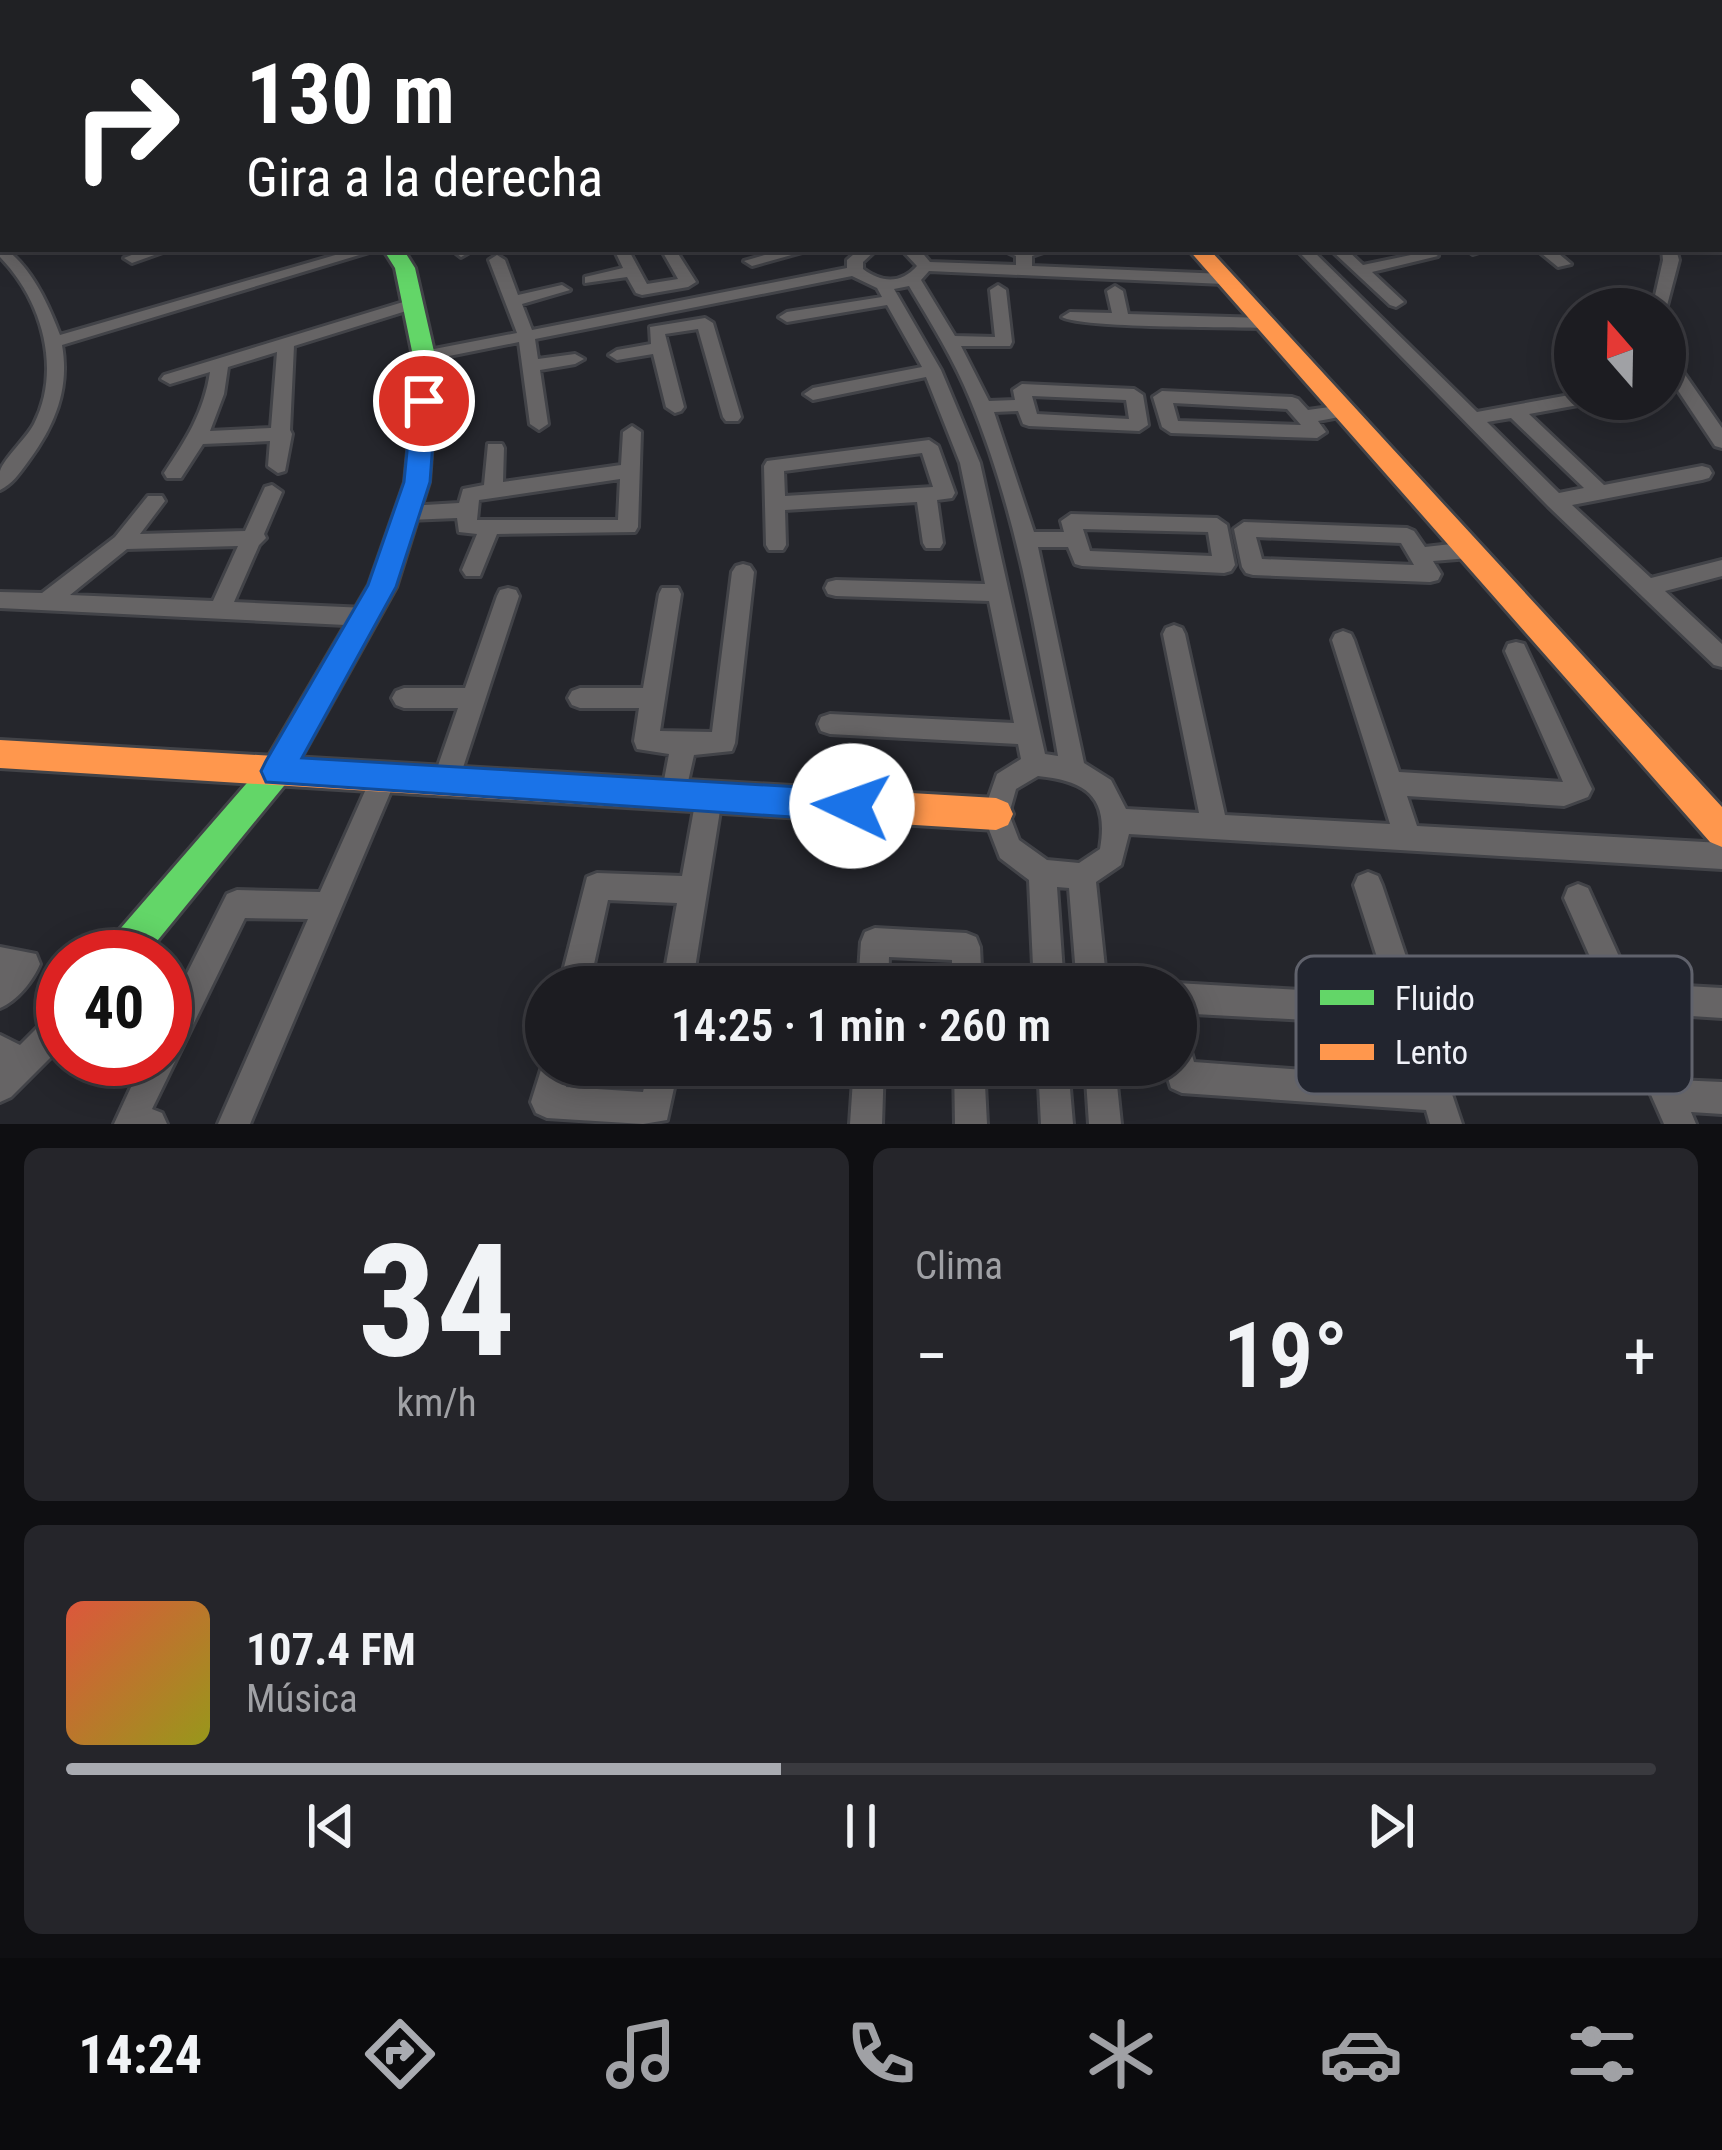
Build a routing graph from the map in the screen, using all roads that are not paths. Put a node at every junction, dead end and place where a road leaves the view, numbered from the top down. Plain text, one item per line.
1 (3, 252) edge
2 (153, 252) edge
3 (361, 252) edge
4 (395, 252) edge
5 (622, 252) edge
6 (670, 252) edge
7 (794, 252) edge
8 (866, 252) edge
9 (913, 252) edge
10 (1201, 252) edge
11 (1306, 252) edge
12 (1340, 252) edge
13 (1547, 252) edge
14 (1670, 252) edge
15 (1430, 256) dead end
16 (1019, 257) edge
17 (132, 258) dead end
18 (497, 260) dead end
19 (752, 262) dead end
20 (1563, 264) dead end
21 (1360, 270) junction
22 (633, 271) junction
23 (855, 271) junction
24 (919, 273) junction
25 (1224, 279) junction
26 (590, 280) dead end
27 (667, 286) junction
28 (1665, 288) edge
29 (562, 290) dead end
30 (998, 290) dead end
31 (1115, 291) dead end
32 (886, 292) junction
33 (512, 301) junction
34 (1396, 302) dead end
35 (412, 304) junction
36 (676, 306) junction
37 (1256, 314) junction
38 (787, 317) dead end
39 (1070, 317) dead end
40 (1120, 319) junction
41 (681, 326) junction
42 (526, 335) junction
43 (56, 341) junction
44 (286, 341) junction
45 (949, 341) junction
46 (660, 348) junction
47 (617, 355) dead end
48 (424, 356) junction
49 (575, 359) dead end
50 (220, 364) junction
51 (530, 366) junction
52 (932, 370) junction
53 (170, 380) dead end
54 (1686, 389) edge
55 (813, 394) dead end
56 (1554, 404) edge
57 (1025, 405) junction
58 (982, 406) junction
59 (675, 407) dead end
60 (1515, 411) junction
61 (1344, 412) junction
62 (733, 417) dead end
63 (1304, 417) junction
64 (1472, 419) junction
65 (539, 424) dead end
66 (632, 432) dead end
67 (283, 434) junction
68 (199, 438) junction
69 (1722, 442) edge
70 (495, 448) dead end
71 (278, 466) dead end
72 (971, 467) junction
73 (629, 470) junction
74 (940, 471) junction
75 (174, 472) dead end
76 (1702, 473) dead end
77 (0, 483) edge
78 (493, 491) junction
79 (272, 492) dead end
80 (1600, 492) junction
81 (926, 495) junction
82 (154, 501) dead end
83 (1555, 501) junction
84 (775, 504) junction
85 (468, 510) junction
86 (408, 513) junction
87 (490, 527) junction
88 (256, 538) junction
89 (1076, 539) junction
90 (1026, 540) junction
91 (122, 542) junction
92 (934, 543) dead end
93 (776, 545) dead end
94 (1469, 550) junction
95 (1418, 555) junction
96 (1722, 568) edge
97 (473, 571) dead end
98 (743, 572) dead end
99 (1647, 586) junction
100 (836, 588) dead end
101 (999, 593) junction
102 (670, 594) dead end
103 (508, 596) dead end
104 (0, 600) edge
105 (46, 602) junction
106 (220, 610) junction
107 (366, 617) junction
108 (1174, 634) dead end
109 (1712, 637) edge
110 (1343, 640) dead end
111 (1516, 651) dead end
112 (1722, 658) edge
113 (404, 698) dead end
114 (474, 698) junction
115 (580, 698) dead end
116 (653, 698) junction
117 (830, 724) dead end
118 (1029, 734) junction
119 (682, 744) junction
120 (0, 754) edge
121 (1036, 764) junction
122 (1072, 766) junction
123 (277, 771) junction
124 (383, 779) junction
125 (445, 783) junction
126 (1390, 783) junction
127 (674, 796) junction
128 (709, 798) junction
129 (996, 814) junction
130 (1120, 821) junction
131 (1216, 827) junction
132 (1722, 831) edge
133 (1408, 838) junction
134 (1722, 856) edge
135 (1042, 874) junction
136 (1082, 876) junction
137 (1367, 885) dead end
138 (693, 890) junction
139 (1578, 898) dead end
140 (328, 906) junction
141 (143, 930) edge
142 (1390, 956) edge
143 (1606, 956) edge
144 (0, 962) edge
145 (579, 966) edge
146 (680, 966) edge
147 (874, 966) edge
148 (967, 966) edge
149 (1048, 966) edge
150 (1090, 966) edge
151 (0, 993) edge
152 (192, 995) edge
153 (1197, 999) edge
154 (1692, 1001) edge
155 (1722, 1003) edge
156 (1296, 1005) edge
157 (12, 1057) edge
158 (1197, 1079) edge
159 (0, 1086) edge
160 (147, 1086) edge
161 (551, 1086) edge
162 (660, 1086) edge
163 (868, 1086) edge
164 (970, 1086) edge
165 (1054, 1086) edge
166 (1102, 1086) edge
167 (1296, 1092) edge
168 (1315, 1094) edge
169 (1722, 1098) edge
170 (1674, 1109) edge
171 (1441, 1110) edge
172 (151, 1124) edge
173 (234, 1124) edge
174 (866, 1124) edge
175 (971, 1124) edge
176 (1057, 1124) edge
177 (1105, 1124) edge

1 - 43 street
2 - 17 street
3 - 43 street
4 - 35 street
5 - 22 street
6 - 27 street
7 - 19 street
8 - 23 street
9 - 24 street
10 - 25 street
11 - 64 street
12 - 21 street
13 - 20 street
14 - 28 street
15 - 21 street
16 - 24 street
16 - 25 street
18 - 33 street
21 - 34 street
22 - 26 street
22 - 27 street
23 - 32 street
23 - 36 street
24 - 32 street
24 - 45 street
25 - 37 street
27 - 36 street
29 - 33 street
30 - 45 street
31 - 40 street
32 - 38 street
32 - 52 street
33 - 42 street
35 - 44 street
35 - 48 street
36 - 41 street
36 - 42 street
37 - 40 street
37 - 61 street
39 - 40 street
41 - 46 street
41 - 62 street
42 - 48 street
42 - 51 street
43 - 77 street
44 - 50 street
44 - 67 street
45 - 58 street
46 - 47 street
46 - 59 street
48 - 86 street
49 - 51 street
50 - 53 street
50 - 68 street
51 - 65 street
52 - 55 street
52 - 72 street
54 - 69 street
56 - 60 street
57 - 57 street
57 - 58 street
58 - 90 street
60 - 64 street
60 - 80 street
61 - 63 street
61 - 94 street
63 - 63 street
64 - 83 street
66 - 73 street
67 - 68 street
67 - 71 street
68 - 75 street
70 - 78 street
72 - 74 street
72 - 101 street
73 - 78 street
73 - 87 street
74 - 81 street
74 - 84 street
76 - 80 street
78 - 85 street
79 - 88 street
80 - 83 street
81 - 84 street
81 - 92 street
82 - 91 street
83 - 99 street
84 - 93 street
85 - 86 street
85 - 87 street
86 - 107 street
87 - 97 street
88 - 91 street
88 - 106 street
89 - 89 street
89 - 90 street
90 - 122 street
91 - 105 street
94 - 95 street
94 - 132 street
95 - 95 street
96 - 99 street
98 - 119 street
99 - 109 street
100 - 101 street
101 - 118 street
102 - 116 street
103 - 114 street
104 - 105 street
105 - 106 street
106 - 107 street
107 - 123 street
108 - 131 street
109 - 112 street
110 - 126 street
111 - 126 street
113 - 114 street
114 - 125 street
115 - 116 street
116 - 119 street
117 - 118 street
118 - 121 street
119 - 127 street
120 - 123 street
121 - 122 street
121 - 129 street
122 - 130 street
123 - 124 street
123 - 141 street
124 - 125 street
124 - 140 street
125 - 127 street
126 - 133 street
127 - 128 street
128 - 129 street
128 - 138 street
129 - 135 street
130 - 131 street
130 - 136 street
131 - 133 street
133 - 134 street
135 - 136 street
135 - 149 street
136 - 150 street
137 - 142 street
138 - 145 street
138 - 146 street
139 - 143 street
140 - 152 street
140 - 173 street
144 - 151 street
147 - 148 street
153 - 156 street
154 - 155 street
157 - 159 street
158 - 167 street
160 - 172 street
161 - 162 street
163 - 174 street
164 - 175 street
165 - 176 street
166 - 177 street
168 - 171 street
169 - 170 street

